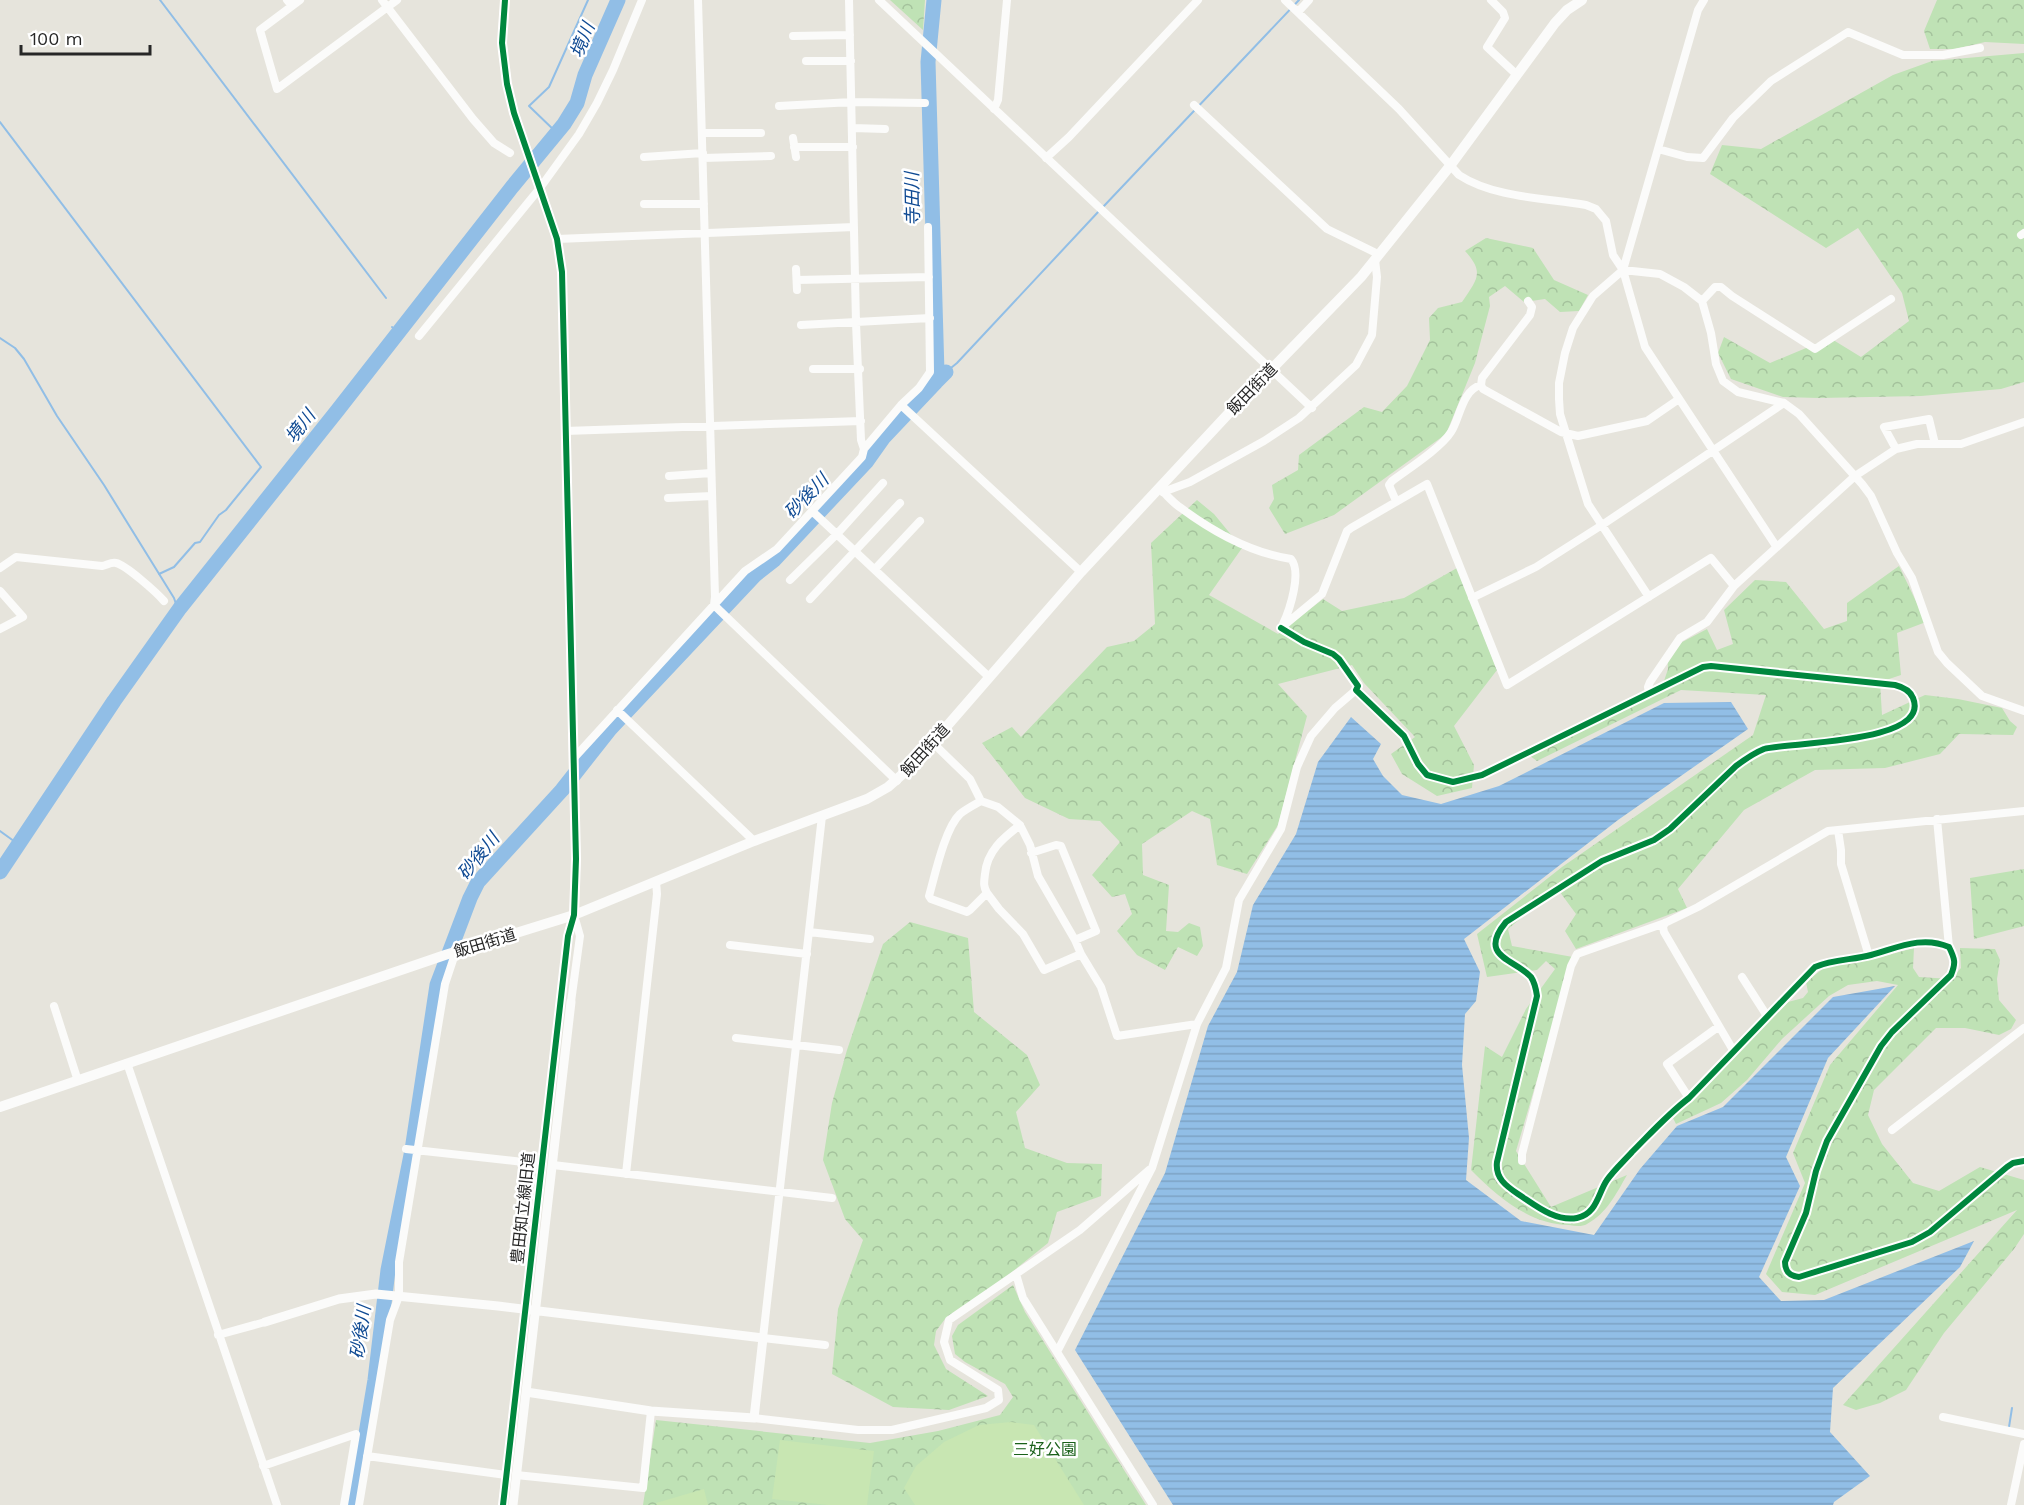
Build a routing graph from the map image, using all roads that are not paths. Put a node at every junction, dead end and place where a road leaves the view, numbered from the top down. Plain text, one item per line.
1 (300, 0) edge
2 (382, 0) edge
3 (397, 0) edge
4 (505, 0) edge
5 (642, 0) edge
6 (698, 0) edge
7 (849, 0) edge
8 (879, 0) edge
9 (1007, 0) edge
10 (1198, 0) edge
11 (1285, 0) edge
12 (1310, 0) edge
13 (1491, 0) edge
14 (1582, 0) edge
15 (1704, 0) edge
16 (290, 3) edge
17 (388, 8) junction
18 (1298, 12) junction
19 (850, 35) junction
20 (793, 36) dead end
21 (1980, 48) dead end
22 (806, 61) dead end
23 (851, 61) junction
24 (1516, 74) junction
25 (852, 102) junction
26 (925, 103) dead end
27 (1194, 105) dead end
28 (779, 106) dead end
29 (994, 109) junction
30 (853, 128) junction
31 (885, 129) dead end
32 (703, 134) junction
33 (761, 134) dead end
34 (793, 138) dead end
35 (794, 147) junction
36 (853, 147) junction
37 (1658, 148) junction
38 (510, 153) dead end
39 (703, 156) junction
40 (771, 156) dead end
41 (644, 157) dead end
42 (796, 157) dead end
43 (1046, 158) junction
44 (1450, 166) junction
45 (540, 188) junction
46 (644, 204) dead end
47 (704, 204) junction
48 (928, 226) dead end
49 (854, 227) junction
50 (704, 234) junction
51 (557, 239) junction
52 (1377, 258) junction
53 (796, 269) dead end
54 (1623, 270) junction
55 (929, 277) junction
56 (856, 279) junction
57 (796, 280) junction
58 (797, 290) dead end
59 (1891, 299) dead end
60 (1528, 301) dead end
61 (1702, 301) junction
62 (930, 318) junction
63 (856, 323) junction
64 (801, 325) dead end
65 (419, 336) dead end
66 (813, 369) dead end
67 (860, 369) junction
68 (1270, 370) junction
69 (1481, 385) junction
70 (1679, 399) junction
71 (1784, 403) junction
72 (903, 406) junction
73 (1312, 408) junction
74 (861, 421) junction
75 (2024, 422) edge
76 (710, 426) junction
77 (565, 431) junction
78 (1568, 435) junction
79 (1935, 444) junction
80 (864, 449) junction
81 (1896, 449) junction
82 (1713, 450) junction
83 (711, 473) junction
84 (669, 476) dead end
85 (1855, 476) junction
86 (883, 483) dead end
87 (1161, 490) junction
88 (712, 495) junction
89 (668, 498) dead end
90 (1396, 501) junction
91 (900, 502) dead end
92 (813, 512) junction
93 (920, 521) dead end
94 (1602, 525) junction
95 (837, 534) junction
96 (1776, 546) junction
97 (854, 550) junction
98 (0, 568) edge
99 (874, 569) junction
100 (1081, 572) junction
101 (790, 580) dead end
102 (1734, 586) junction
103 (0, 591) edge
104 (1649, 597) junction
105 (1472, 598) junction
106 (810, 599) dead end
107 (164, 601) dead end
108 (715, 606) junction
109 (1281, 628) junction
110 (0, 629) edge
111 (989, 677) junction
112 (1356, 690) junction
113 (1649, 693) junction
114 (2024, 711) edge
115 (618, 712) junction
116 (933, 743) junction
117 (574, 762) junction
118 (897, 781) junction
119 (981, 801) junction
120 (2024, 811) edge
121 (822, 816) junction
122 (1937, 819) junction
123 (1020, 825) junction
124 (1838, 830) junction
125 (754, 841) junction
126 (1031, 853) junction
127 (656, 881) junction
128 (987, 893) junction
129 (574, 915) junction
130 (1665, 923) junction
131 (809, 932) junction
132 (870, 939) dead end
133 (1075, 940) junction
134 (730, 945) dead end
135 (1949, 947) junction
136 (451, 953) junction
137 (807, 954) junction
138 (1081, 954) junction
139 (1869, 956) junction
140 (1742, 977) dead end
141 (571, 1002) joint
142 (54, 1006) dead end
143 (1767, 1016) junction
144 (1197, 1024) junction
145 (1719, 1027) junction
146 (2024, 1028) edge
147 (736, 1038) dead end
148 (797, 1046) junction
149 (839, 1050) dead end
150 (1733, 1050) junction
151 (127, 1063) junction
152 (78, 1081) junction
153 (1689, 1098) junction
154 (0, 1107) edge
155 (1893, 1130) dead end
156 (407, 1149) dead end
157 (417, 1150) junction
158 (1522, 1161) dead end
159 (2024, 1161) edge
160 (541, 1164) junction
161 (553, 1165) junction
162 (1152, 1168) junction
163 (626, 1174) junction
164 (779, 1193) junction
165 (832, 1198) dead end
166 (1016, 1274) junction
167 (399, 1296) junction
168 (525, 1310) junction
169 (536, 1312) junction
170 (266, 1322) joint
171 (218, 1335) junction
172 (763, 1338) junction
173 (825, 1345) dead end
174 (1057, 1352) junction
175 (526, 1392) junction
176 (651, 1411) junction
177 (1943, 1417) dead end
178 (754, 1418) junction
179 (2024, 1434) edge
180 (2024, 1444) edge
181 (367, 1456) junction
182 (263, 1466) junction
183 (511, 1475) junction
184 (277, 1505) edge
185 (345, 1505) edge
186 (359, 1505) edge
187 (503, 1505) edge
188 (513, 1505) edge
189 (1153, 1505) edge
190 (2011, 1505) edge

1 - 16 street
2 - 17 street
3 - 17 street
4 - 45 street
5 - 45 street
6 - 32 street
7 - 19 street
8 - 29 street
9 - 29 street
10 - 43 street
11 - 18 street
12 - 18 street
13 - 24 street
14 - 24 main road, 飯田街道
15 - 37 street
16 - 17 street
17 - 38 street
18 - 44 street
19 - 20 street
19 - 23 street
21 - 37 street
22 - 23 street
23 - 25 street
24 - 44 main road, 飯田街道
25 - 26 street
25 - 28 street
25 - 30 street
27 - 52 street
29 - 43 street
30 - 31 street
30 - 36 street
32 - 33 street
32 - 39 street
34 - 35 street
35 - 36 street
35 - 42 street
36 - 49 street
37 - 54 street
39 - 40 street
39 - 41 street
39 - 47 street
43 - 68 street
44 - 52 main road, 飯田街道
44 - 54 street
45 - 51 street
45 - 65 street
46 - 47 street
47 - 50 street
48 - 55 street
49 - 50 street
49 - 56 street
50 - 51 street
50 - 76 street
51 - 77 street
52 - 68 main road, 飯田街道
52 - 73 street
53 - 57 street
54 - 61 street
54 - 70 street
54 - 78 street
55 - 56 street
55 - 62 street
56 - 57 street
56 - 63 street
57 - 58 street
59 - 61 street
60 - 69 street
61 - 71 street
62 - 63 street
62 - 72 street
63 - 64 street
63 - 67 street
66 - 67 street
67 - 74 street
68 - 73 street
68 - 87 main road, 飯田街道
69 - 78 street
69 - 90 street
70 - 78 street
70 - 82 street
71 - 82 street
71 - 85 street
72 - 80 street
72 - 100 street
73 - 87 street
74 - 76 street
74 - 80 street
75 - 79 street
76 - 77 street
76 - 83 street
77 - 117 street
78 - 94 street
79 - 81 street
79 - 81 street
80 - 92 street
81 - 85 street
82 - 94 street
82 - 96 street
83 - 84 street
83 - 88 street
85 - 96 street
85 - 114 street
86 - 95 street
87 - 100 main road, 飯田街道
87 - 109 street
88 - 89 street
88 - 108 street
90 - 105 street
90 - 109 street
91 - 97 street
92 - 95 street
92 - 108 street
93 - 99 street
94 - 104 street
94 - 105 street
95 - 97 street
95 - 101 street
96 - 102 street
97 - 99 street
97 - 106 street
98 - 107 street
99 - 111 street
100 - 111 main road, 飯田街道
102 - 104 street
102 - 113 street
103 - 110 street
104 - 105 street
108 - 115 street
108 - 118 street
109 - 112 street
111 - 116 main road, 飯田街道
112 - 113 street
112 - 144 street
113 - 153 street
115 - 117 street
115 - 125 street
116 - 118 main road, 飯田街道
116 - 119 street
117 - 129 street
118 - 121 main road, 飯田街道
119 - 123 street
119 - 128 street
120 - 122 street
121 - 125 main road, 飯田街道
121 - 131 street
122 - 124 street
122 - 135 street
123 - 126 street
123 - 128 street
124 - 130 street
124 - 139 street
125 - 127 main road, 飯田街道
126 - 133 street
126 - 133 street
127 - 129 main road, 飯田街道
127 - 163 street
128 - 138 street
129 - 136 main road, 飯田街道
129 - 141 street, 豊田知立線旧道
129 - 160 street, 豊田知立線旧道
130 - 145 street
130 - 158 street
131 - 132 street
131 - 137 street
133 - 138 street
134 - 137 street
135 - 139 street
135 - 159 street
136 - 151 main road, 飯田街道
136 - 157 street
137 - 148 street
138 - 144 street
139 - 143 street
140 - 143 street
141 - 161 street, 豊田知立線旧道
142 - 152 street
143 - 150 street
144 - 162 street
145 - 150 street
145 - 153 street
146 - 155 street
147 - 148 street
148 - 149 street
148 - 164 street
150 - 153 street
151 - 152 main road, 飯田街道
151 - 171 street
152 - 154 main road, 飯田街道
156 - 157 street
157 - 160 street
157 - 167 street
160 - 168 street, 豊田知立線旧道
161 - 163 street
161 - 169 street, 豊田知立線旧道
162 - 166 street
162 - 174 street
163 - 164 street
164 - 165 street
164 - 172 street
166 - 174 street
166 - 178 street
167 - 168 street
167 - 170 street
167 - 181 street
168 - 169 street
168 - 183 street, 豊田知立線旧道
169 - 172 street
169 - 175 street, 豊田知立線旧道
170 - 171 street
171 - 182 street
172 - 173 street
172 - 178 street
174 - 189 street
175 - 176 street
175 - 183 street, 豊田知立線旧道
176 - 178 street
176 - 183 street
177 - 179 street
180 - 190 street
181 - 183 street
181 - 186 street
182 - 184 street
182 - 185 street
183 - 187 street, 豊田知立線旧道
183 - 188 street, 豊田知立線旧道

